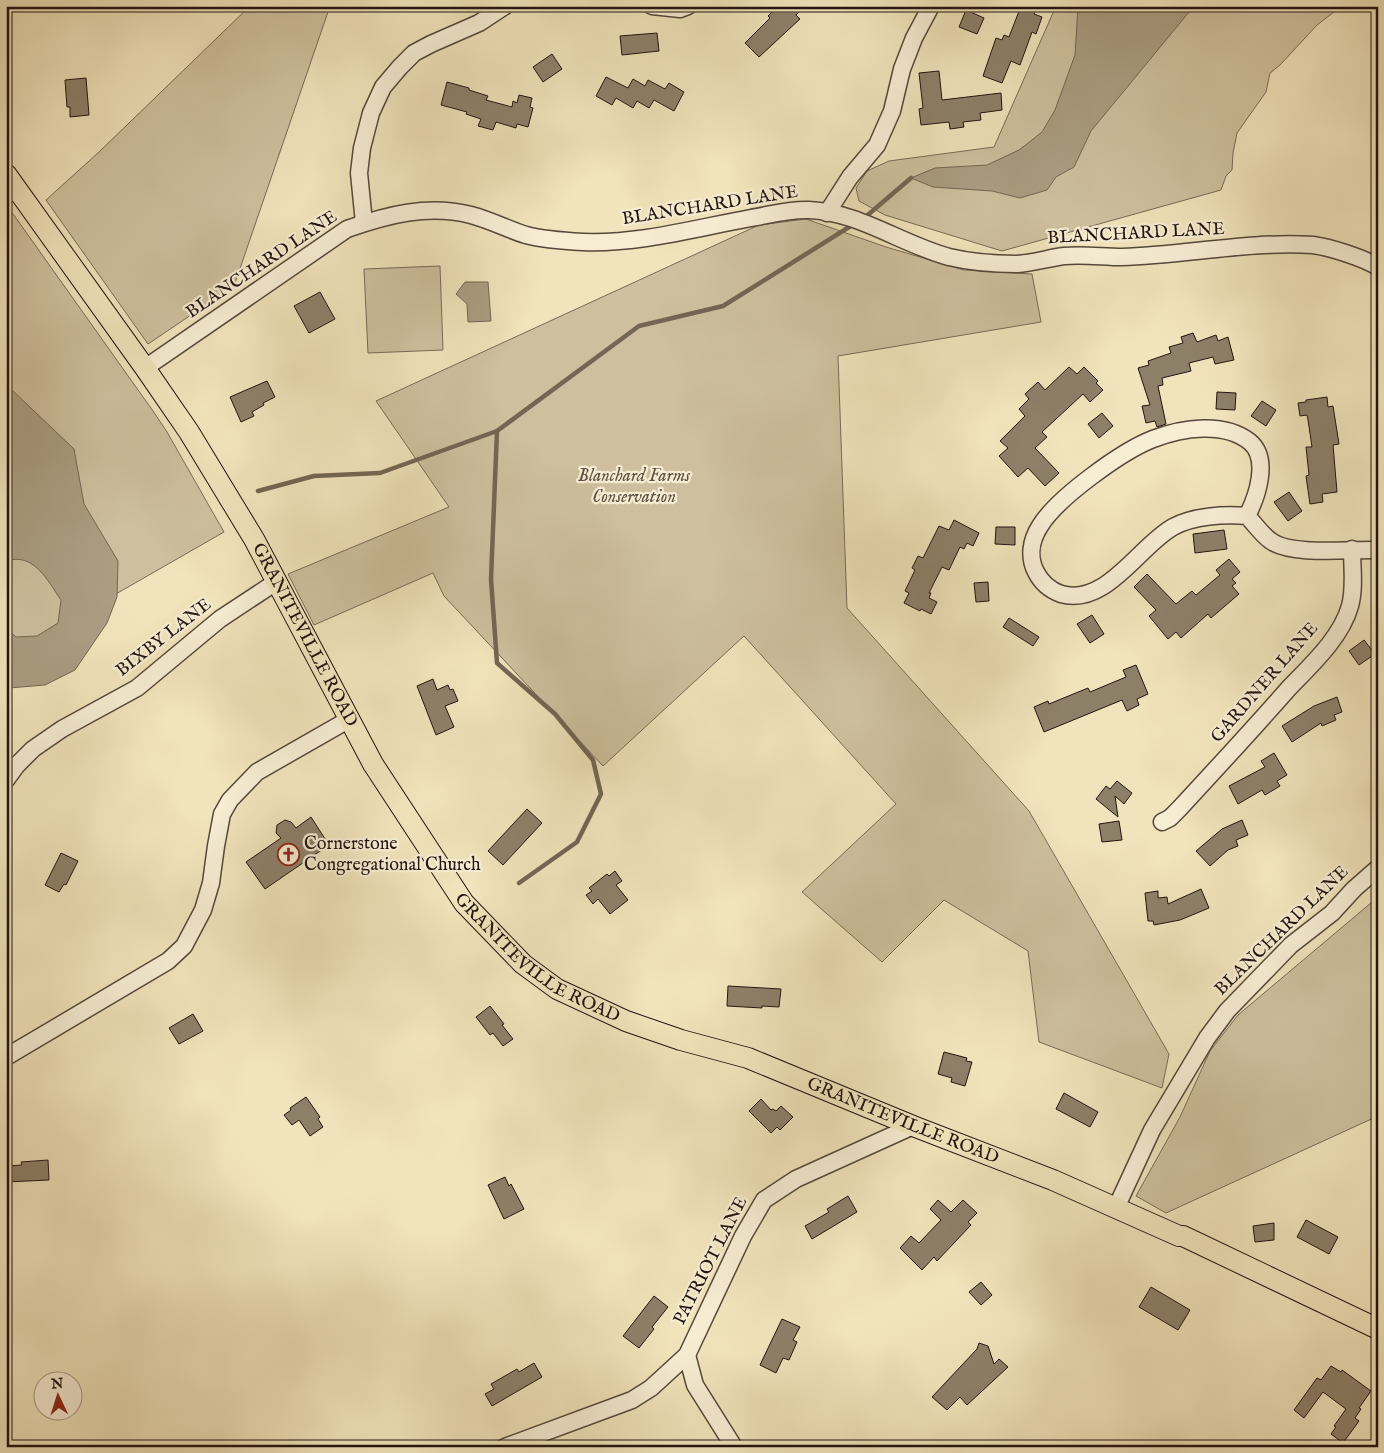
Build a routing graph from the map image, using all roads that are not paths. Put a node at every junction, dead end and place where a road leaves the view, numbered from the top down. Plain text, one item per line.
1 (505, 6) edge
2 (652, 6) edge
3 (688, 6) edge
4 (931, 6) edge
5 (6, 174) edge
6 (827, 213) junction
7 (364, 223) junction
8 (1378, 267) edge
9 (145, 368) junction
10 (1247, 516) junction
11 (1352, 549) junction
12 (1378, 550) edge
13 (276, 582) junction
14 (348, 720) junction
15 (6, 780) edge
16 (1162, 822) dead end
17 (1378, 868) edge
18 (6, 1057) edge
19 (914, 1126) junction
20 (1116, 1208) junction
21 (1378, 1330) edge
22 (687, 1355) junction
23 (505, 1447) edge
24 (734, 1447) edge

1 - 7 street
2 - 3 street
4 - 6 street
5 - 9 main road, GRANITEVILLE ROAD
6 - 7 street, BLANCHARD LANE
6 - 8 street, BLANCHARD LANE
7 - 9 street, BLANCHARD LANE
9 - 13 main road, GRANITEVILLE ROAD
10 - 10 street
10 - 11 street
11 - 12 street
11 - 16 street, GARDNER LANE
13 - 14 main road, GRANITEVILLE ROAD
13 - 15 street, BIXBY LANE
14 - 18 street
14 - 19 main road, GRANITEVILLE ROAD
17 - 20 street, BLANCHARD LANE
19 - 20 main road, GRANITEVILLE ROAD
19 - 22 street, PATRIOT LANE
20 - 21 main road, GRANITEVILLE ROAD
22 - 23 street, PATRIOT LANE
22 - 24 street

